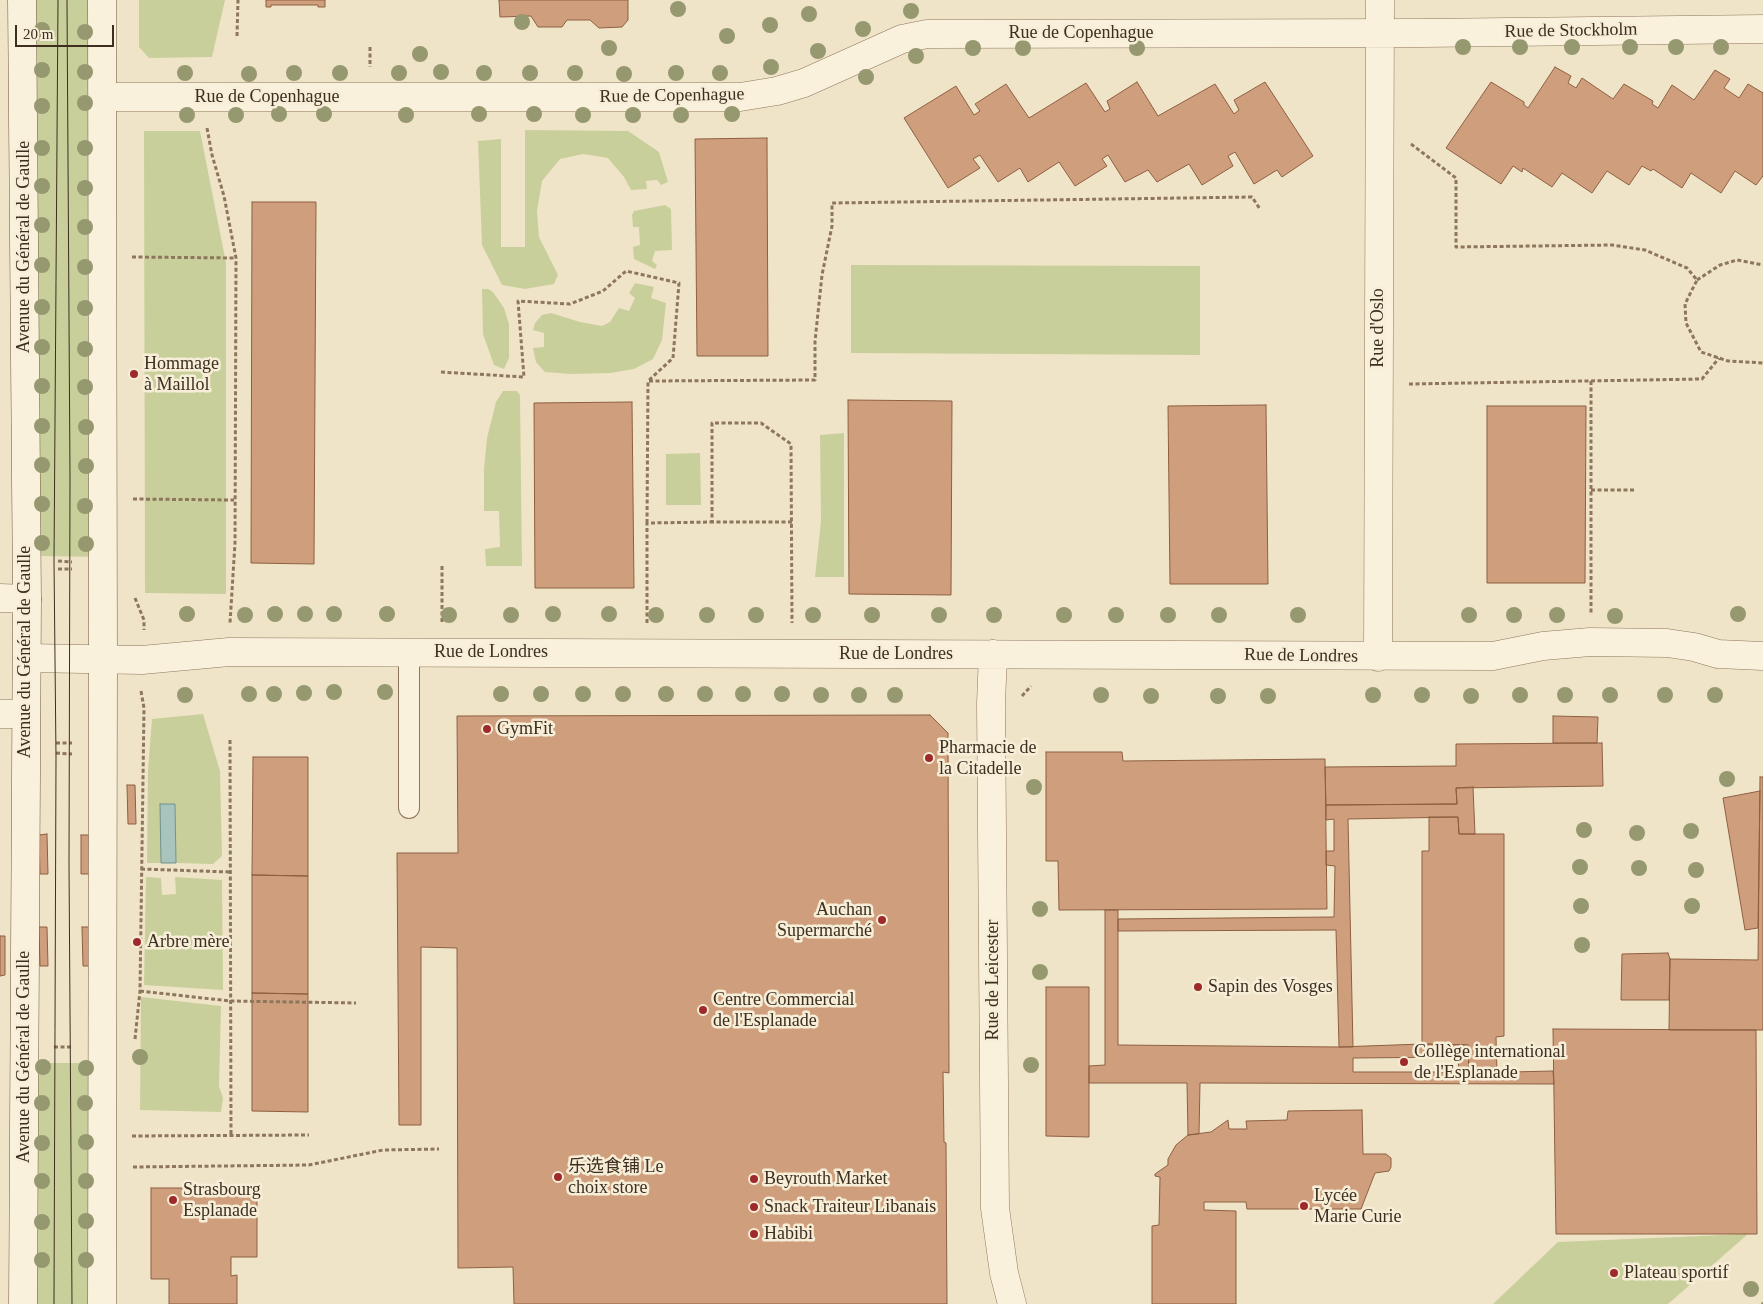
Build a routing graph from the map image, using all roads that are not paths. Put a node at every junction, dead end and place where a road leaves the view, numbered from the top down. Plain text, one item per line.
1 (22, 0) edge
2 (102, 0) edge
3 (1380, 0) edge
4 (1763, 29) edge
5 (1380, 33) junction
6 (103, 97) junction
7 (0, 598) edge
8 (27, 599) junction
9 (409, 652) junction
10 (993, 654) junction
11 (1763, 656) edge
12 (1378, 657) junction
13 (27, 658) junction
14 (104, 660) junction
15 (13, 714) edge
16 (409, 808) dead end
17 (23, 1304) edge
18 (102, 1304) edge
19 (1012, 1304) edge

1 - 8 street, Avenue du Général de Gaulle
2 - 6 street
3 - 5 street, Rue d'Oslo
4 - 5 street, Rue de Stockholm
5 - 6 street, Rue de Copenhague
5 - 12 street, Rue d'Oslo
6 - 14 street
7 - 8 street
8 - 13 street, Avenue du Général de Gaulle
9 - 10 street, Rue de Londres
9 - 14 street, Rue de Londres
9 - 16 lane
10 - 12 street, Rue de Londres
10 - 19 street, Rue de Leicester
11 - 12 street, Rue de Londres
13 - 14 street, Rue de Londres
13 - 15 street, Avenue du Général de Gaulle
14 - 18 street
15 - 17 street, Avenue du Général de Gaulle

